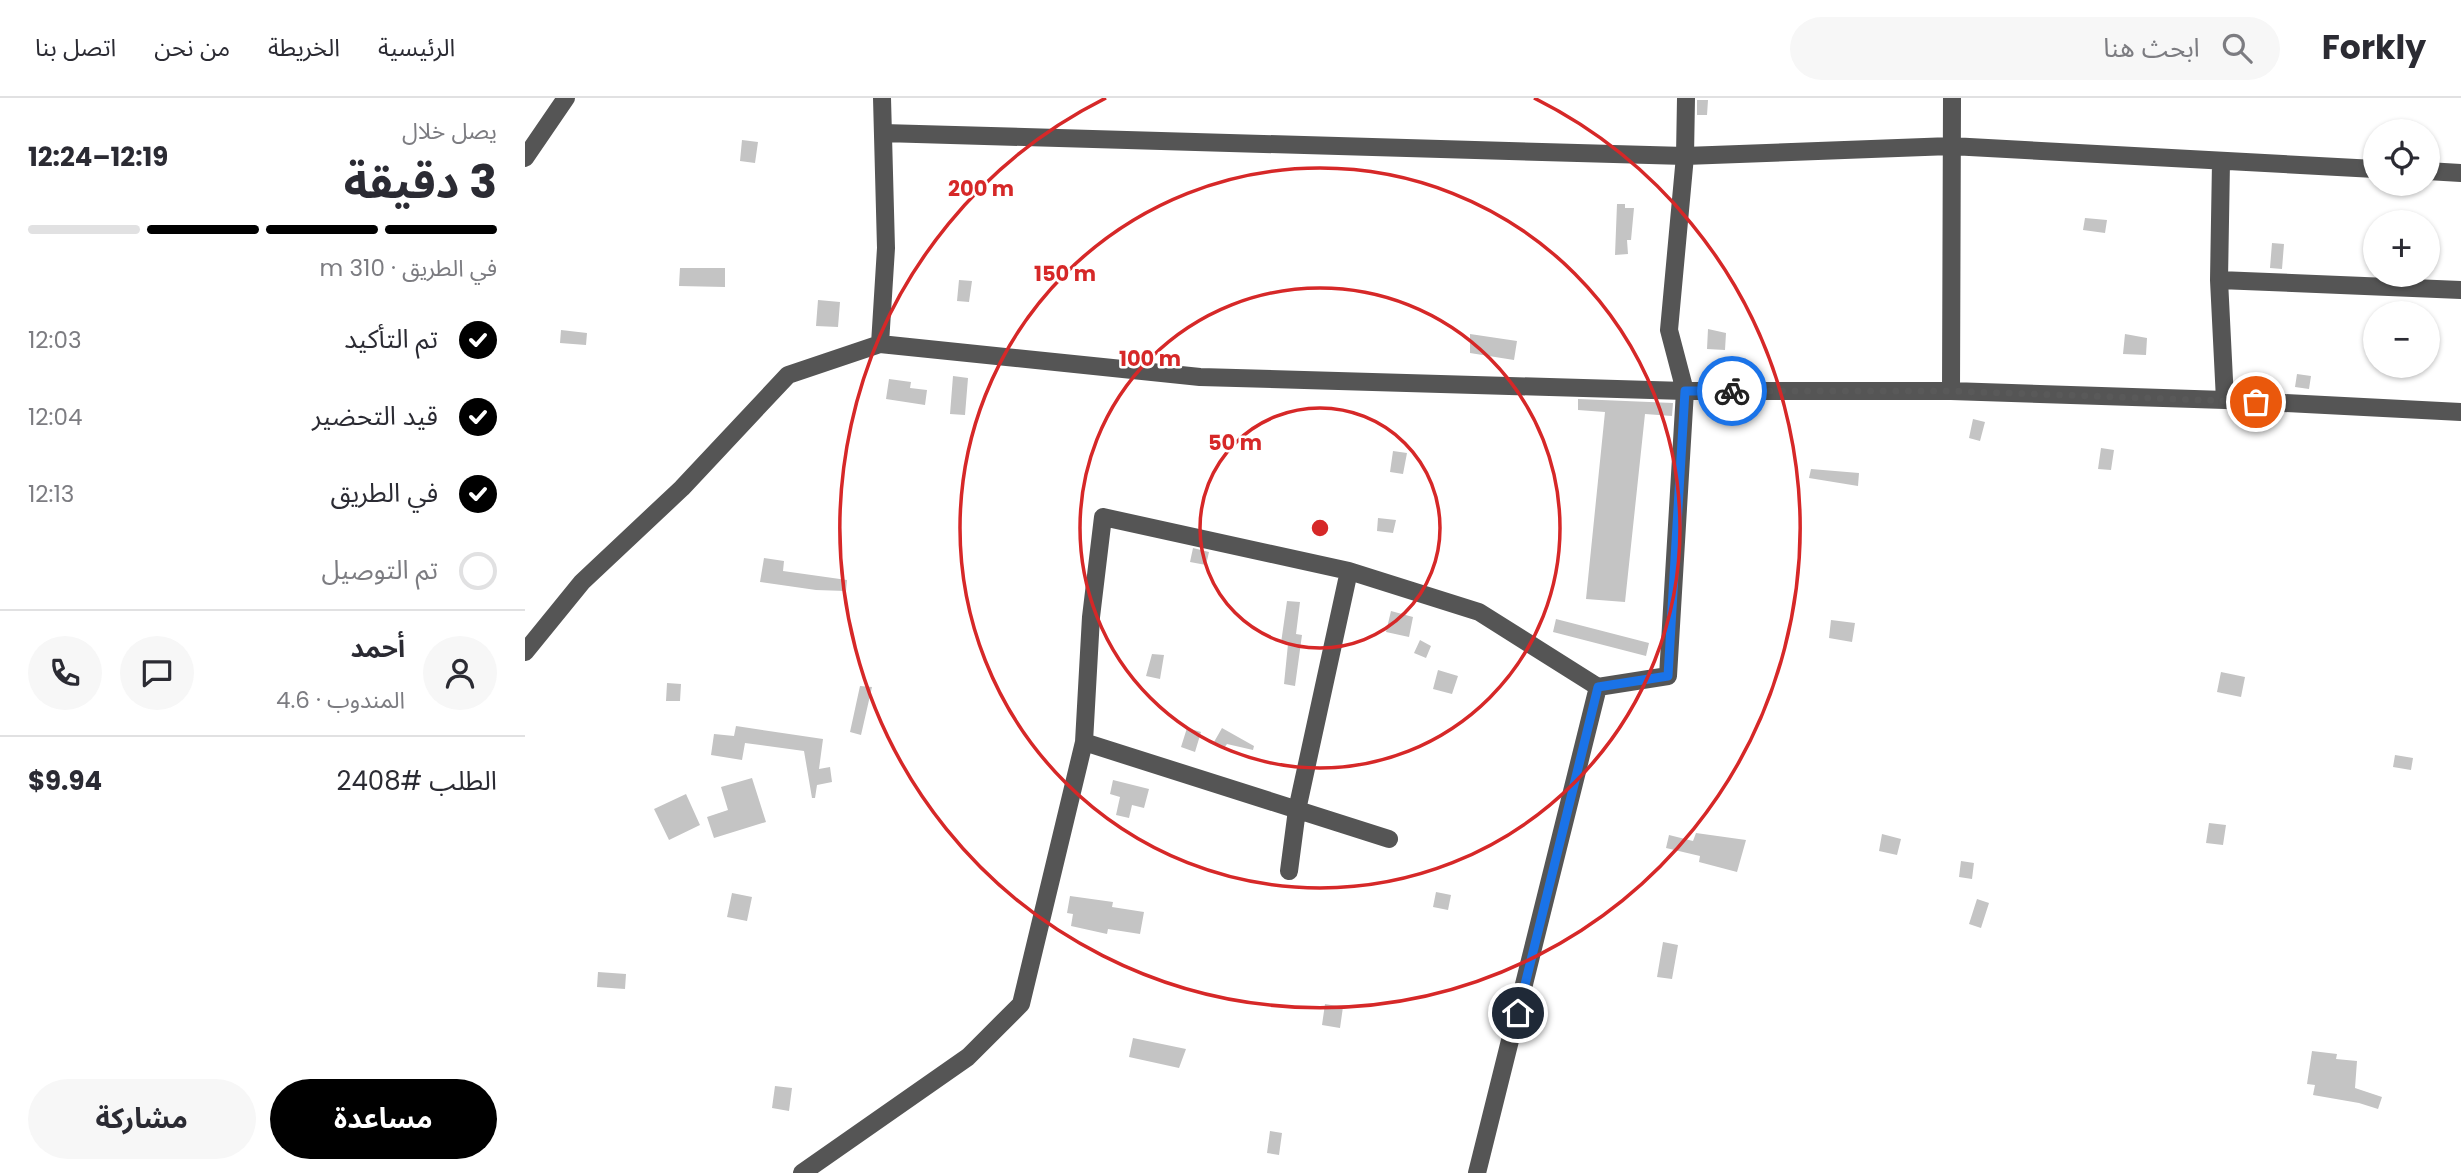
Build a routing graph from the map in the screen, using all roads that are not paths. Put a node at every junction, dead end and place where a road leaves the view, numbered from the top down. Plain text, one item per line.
1 (566, 98) edge
2 (882, 98) edge
3 (1686, 98) edge
4 (1952, 98) edge
5 (883, 133) junction
6 (1951, 146) junction
7 (1685, 156) junction
8 (525, 158) edge
9 (2221, 162) junction
10 (2363, 168) edge
11 (2440, 172) edge
12 (2461, 173) edge
13 (2219, 280) junction
14 (2461, 290) edge
15 (880, 344) junction
16 (1685, 391) junction
17 (1951, 391) junction
18 (2225, 400) junction
19 (2461, 412) edge
20 (1349, 571) junction
21 (525, 652) edge
22 (1598, 687) junction
23 (1084, 742) junction
24 (1297, 810) junction
25 (1389, 839) dead end
26 (1289, 871) dead end
27 (802, 1173) edge
28 (1477, 1173) edge

1 - 8 street
2 - 5 street
3 - 7 street
4 - 6 street
5 - 7 street
5 - 15 street
6 - 7 street
6 - 9 street
6 - 17 street
7 - 16 street
9 - 10 street
9 - 13 street
11 - 12 street
13 - 14 street
13 - 18 street
15 - 16 street
15 - 21 street
16 - 17 street
16 - 22 street
17 - 18 street
18 - 19 street
20 - 22 street
20 - 23 street
20 - 24 street
22 - 28 street
23 - 24 street
23 - 27 street
24 - 25 street
24 - 26 street

